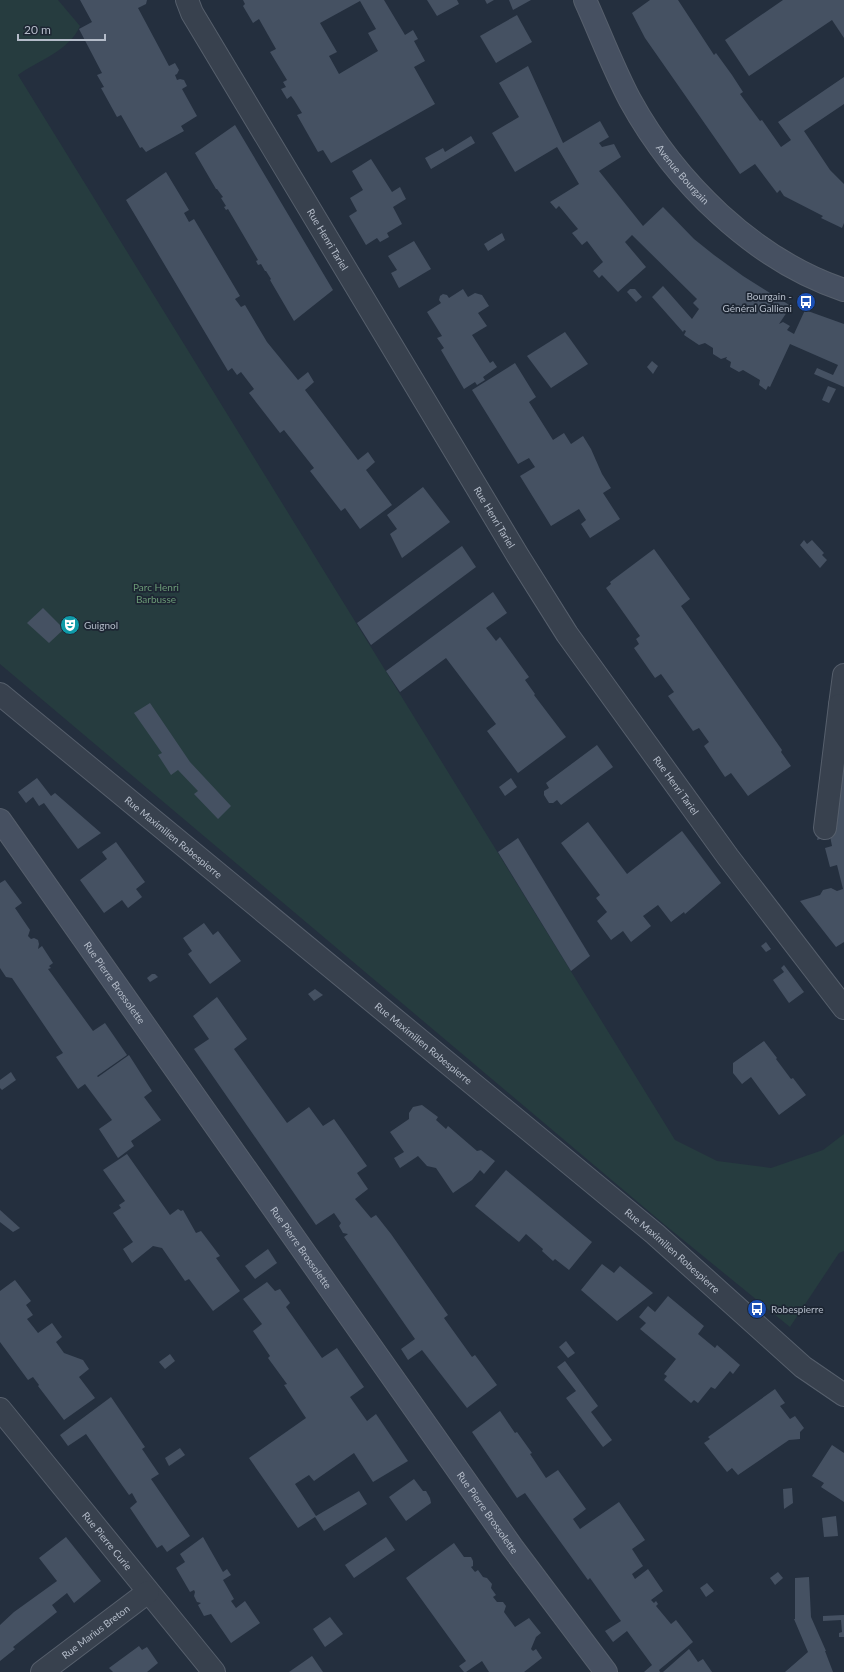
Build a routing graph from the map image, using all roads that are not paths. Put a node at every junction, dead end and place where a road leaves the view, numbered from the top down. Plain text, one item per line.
1 (187, 0) edge
2 (585, 0) edge
3 (844, 290) edge
4 (844, 675) edge
5 (0, 694) edge
6 (842, 705) edge
7 (0, 820) edge
8 (825, 828) dead end
9 (844, 1008) edge
10 (844, 1395) edge
11 (0, 1409) edge
12 (148, 1592) junction
13 (42, 1672) edge
14 (214, 1672) edge
15 (606, 1672) edge

1 - 9 street, Rue Henri Tariel
2 - 3 street, Avenue Bourgain
4 - 6 street
5 - 10 street, Rue Maximilien Robespierre
6 - 8 street
7 - 15 street, Rue Pierre Brossolette
11 - 12 street, Rue Pierre Curie
12 - 13 street, Rue Marius Breton
12 - 14 street, Rue Pierre Curie

